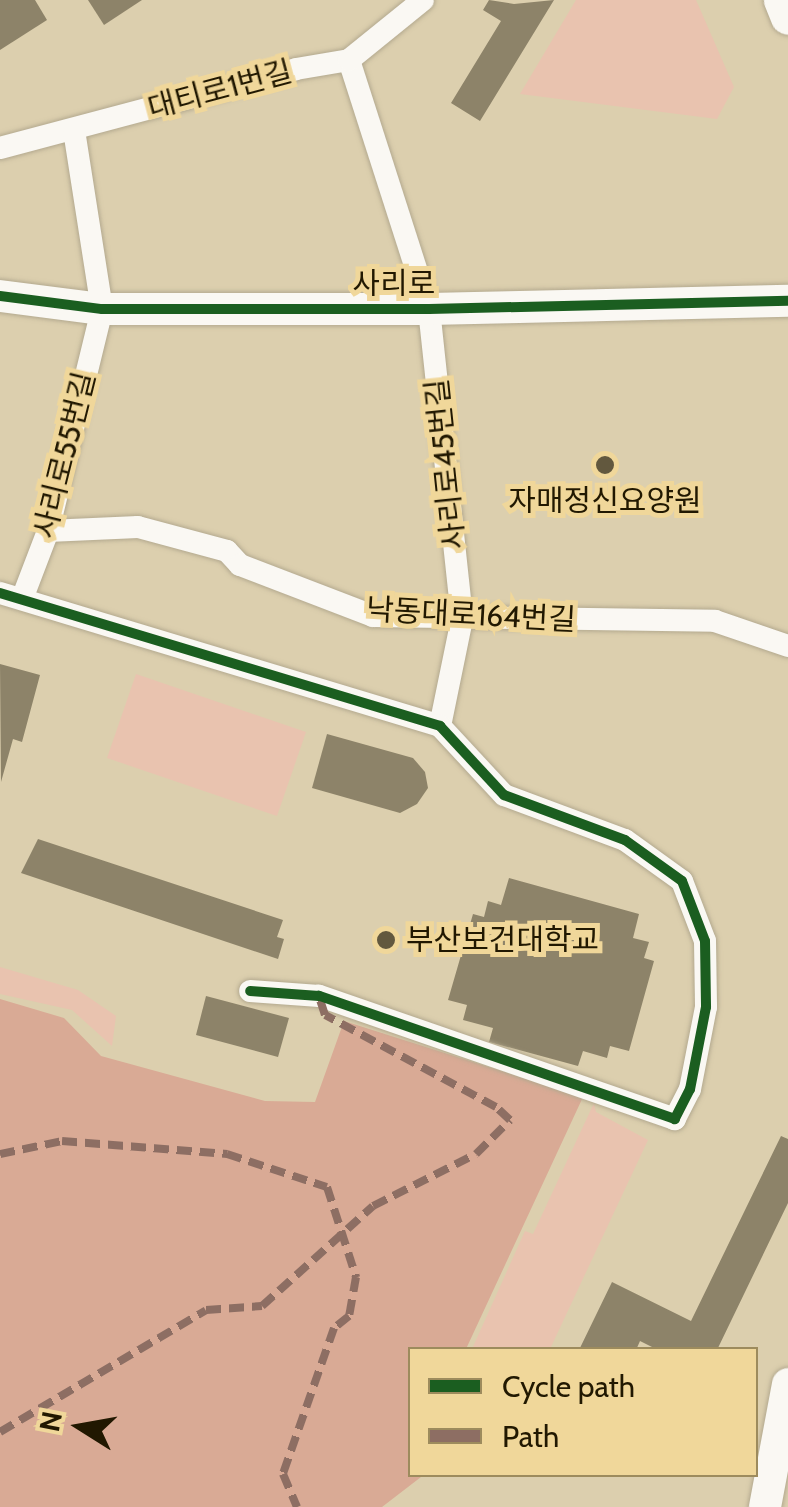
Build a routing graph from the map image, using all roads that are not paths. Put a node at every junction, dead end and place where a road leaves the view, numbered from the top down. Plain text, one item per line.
1 (423, 0) edge
2 (781, 0) edge
3 (788, 17) edge
4 (349, 60) junction
5 (74, 130) junction
6 (0, 148) edge
7 (0, 296) edge
8 (788, 301) edge
9 (102, 308) junction
10 (429, 310) junction
11 (48, 531) junction
12 (11, 596) edge
13 (462, 619) junction
14 (788, 646) edge
15 (440, 726) junction
16 (250, 991) dead end
17 (785, 1388) edge
18 (765, 1507) edge

1 - 4 street, 대티로1번길
2 - 3 main road
4 - 5 street, 대티로1번길
4 - 10 street, 사리로45번길
5 - 6 street, 대티로1번길
5 - 9 street
7 - 9 street, 사리로
8 - 10 street, 사리로
9 - 10 street, 사리로
9 - 11 street, 사리로55번길
10 - 13 street, 사리로45번길
11 - 12 street, 사리로55번길
11 - 13 street, 낙동대로164번길
12 - 15 street
13 - 14 street, 낙동대로164번길
13 - 15 street, 사리로45번길
15 - 16 street
17 - 18 street

